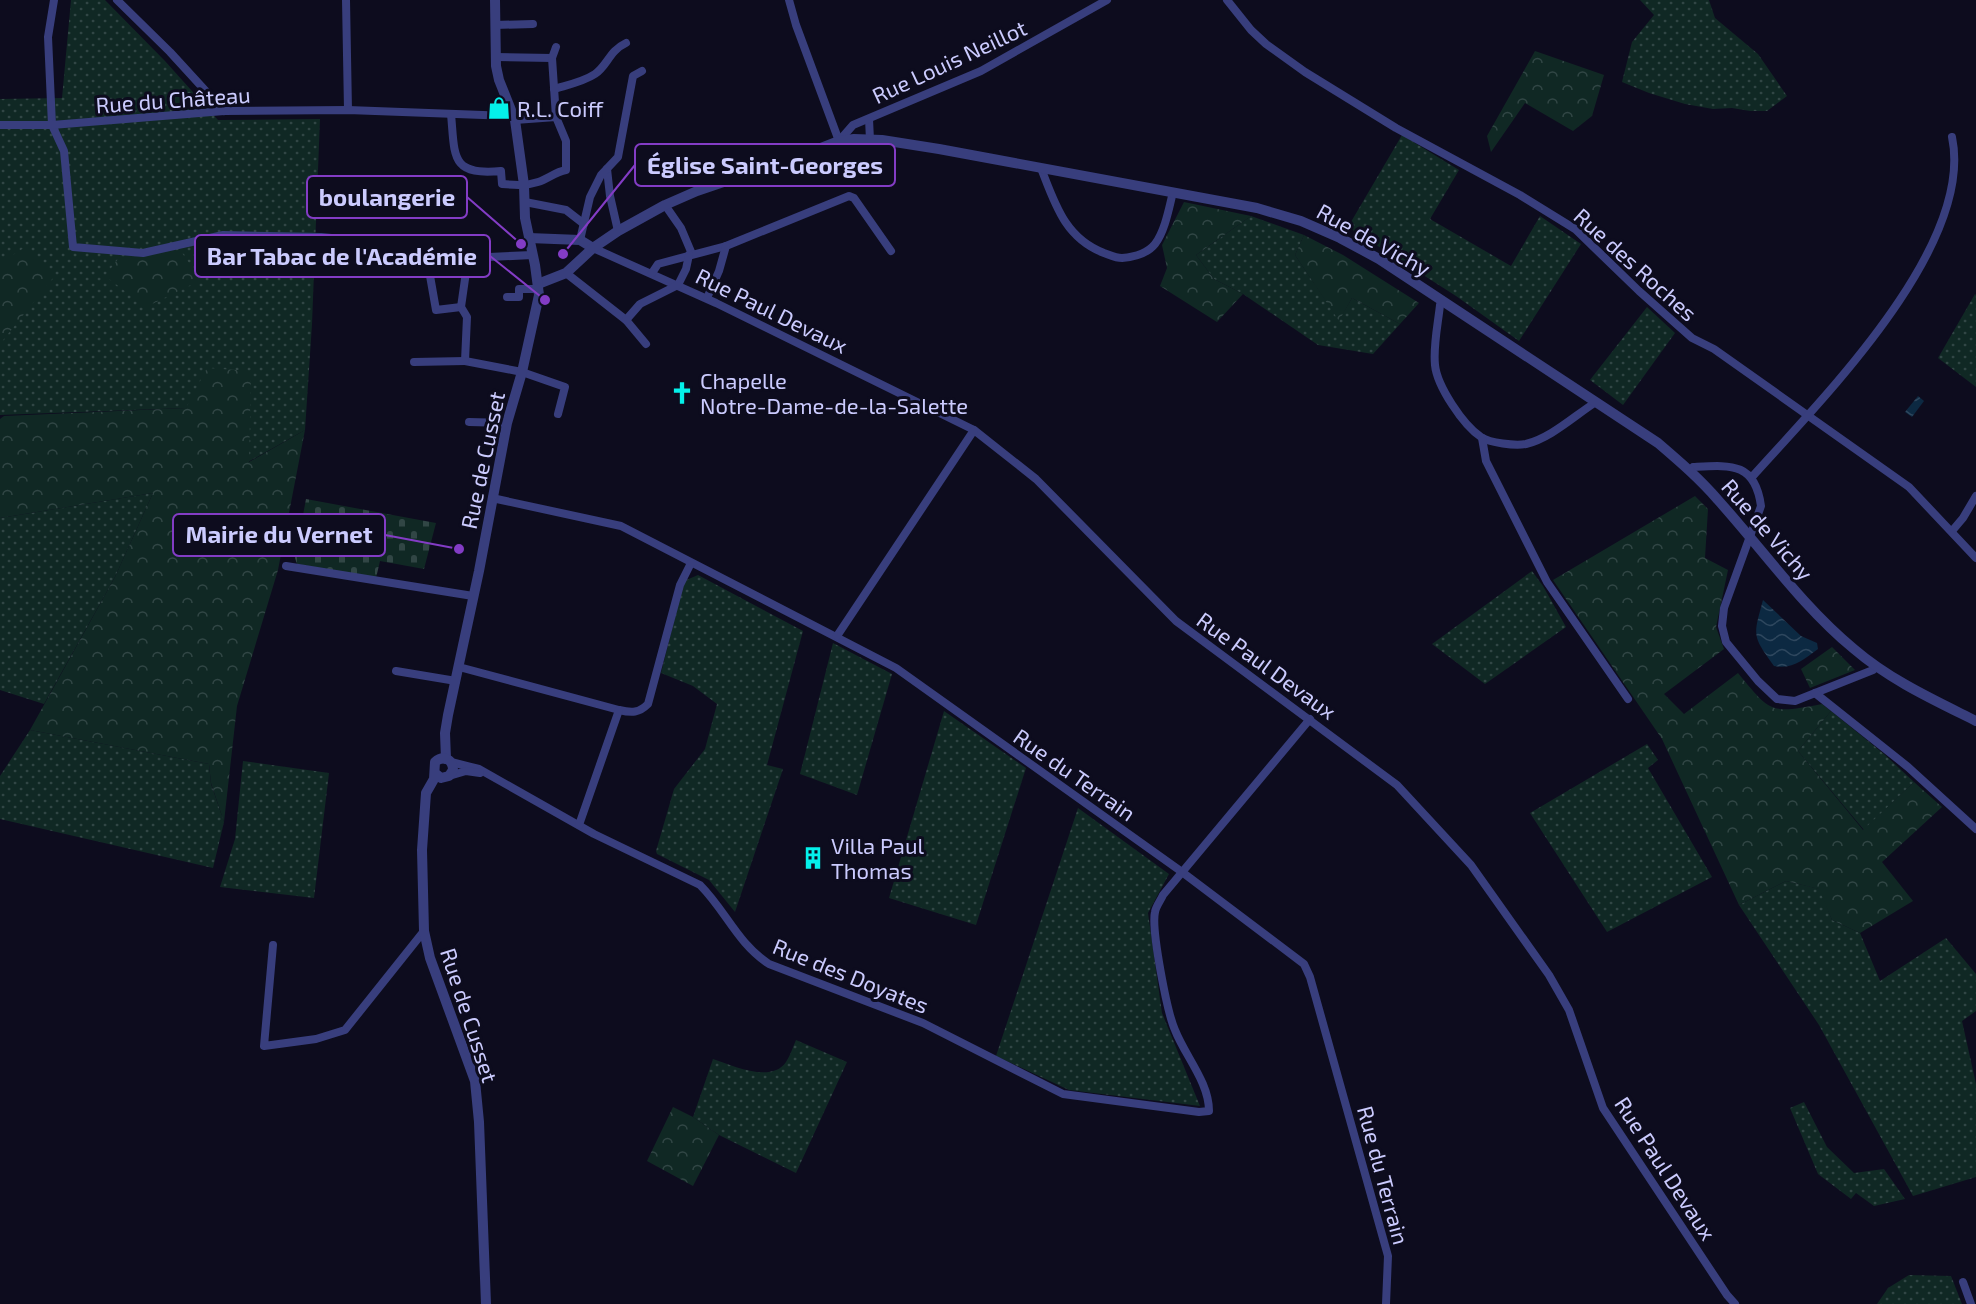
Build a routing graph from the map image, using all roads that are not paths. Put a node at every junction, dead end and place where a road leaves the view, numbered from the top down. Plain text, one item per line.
1 (54, 0) edge
2 (117, 0) edge
3 (346, 0) edge
4 (495, 0) edge
5 (789, 0) edge
6 (1107, 0) edge
7 (1227, 0) edge
8 (532, 24) dead end
9 (495, 25) junction
10 (626, 43) dead end
11 (556, 47) dead end
12 (496, 57) junction
13 (552, 58) junction
14 (642, 71) dead end
15 (554, 88) junction
16 (348, 110) junction
17 (224, 111) junction
18 (451, 114) junction
19 (556, 117) junction
20 (514, 118) junction
21 (869, 119) junction
22 (0, 125) edge
23 (52, 125) junction
24 (1953, 137) dead end
25 (870, 140) junction
26 (838, 141) junction
27 (1041, 168) junction
28 (607, 169) junction
29 (524, 185) junction
30 (1173, 192) junction
31 (525, 202) junction
32 (665, 205) junction
33 (584, 224) junction
34 (618, 231) junction
35 (529, 238) junction
36 (580, 240) junction
37 (726, 246) junction
38 (593, 248) junction
39 (891, 251) dead end
40 (426, 253) junction
41 (532, 255) junction
42 (691, 255) junction
43 (468, 258) junction
44 (566, 273) junction
45 (652, 273) junction
46 (678, 285) junction
47 (539, 287) junction
48 (507, 297) dead end
49 (707, 298) junction
50 (1442, 300) junction
51 (461, 307) junction
52 (626, 320) junction
53 (646, 344) dead end
54 (465, 361) junction
55 (414, 362) dead end
56 (522, 372) junction
57 (1596, 402) junction
58 (558, 414) dead end
59 (1807, 416) junction
60 (469, 422) dead end
61 (507, 423) junction
62 (974, 430) junction
63 (1482, 438) junction
64 (1690, 470) junction
65 (1752, 477) junction
66 (1976, 496) edge
67 (492, 498) junction
68 (1952, 531) junction
69 (1751, 539) junction
70 (1976, 558) edge
71 (691, 563) junction
72 (286, 566) dead end
73 (474, 596) junction
74 (837, 636) junction
75 (1876, 666) junction
76 (459, 667) junction
77 (396, 671) dead end
78 (456, 681) junction
79 (1815, 693) junction
80 (1628, 699) dead end
81 (619, 710) junction
82 (1310, 719) junction
83 (1976, 721) edge
84 (445, 760) junction
85 (487, 774) junction
86 (443, 776) junction
87 (579, 825) junction
88 (1976, 829) edge
89 (1182, 872) junction
90 (423, 931) junction
91 (273, 945) dead end
92 (1963, 1282) dead end
93 (486, 1304) edge
94 (1386, 1304) edge
95 (1735, 1304) edge
96 (1971, 1304) edge

1 - 23 street
2 - 17 street
3 - 16 street
4 - 9 street
5 - 26 street
6 - 21 street, Rue Louis Neillot
7 - 59 street, Rue des Roches
8 - 9 street
9 - 12 street
10 - 15 street
11 - 13 street
12 - 13 street
12 - 20 street
13 - 15 street
14 - 28 street
15 - 19 street
16 - 17 street, Rue du Château
16 - 18 street, Rue du Château
17 - 23 street, Rue du Château
18 - 20 street, Rue du Château
18 - 29 street
19 - 20 street, Rue du Château
19 - 29 street
20 - 29 street
21 - 25 street, Rue Louis Neillot
21 - 26 street, Rue Louis Neillot
22 - 23 street, Rue du Château
23 - 40 street
24 - 59 street
25 - 26 street, Rue de Vichy
25 - 27 street, Rue de Vichy
26 - 32 street, Rue de Vichy
27 - 30 street, Rue de Vichy
27 - 30 street
28 - 33 street
28 - 34 street
29 - 31 street
30 - 50 street, Rue de Vichy
31 - 33 street
31 - 35 street
32 - 34 street, Rue de Vichy
32 - 42 street
33 - 36 street
34 - 38 street, Rue de Vichy
35 - 36 street
35 - 41 street
36 - 38 street
37 - 39 street
37 - 42 street
37 - 49 street
38 - 44 street, Rue de Vichy
38 - 45 street, Rue Paul Devaux
40 - 43 street
40 - 51 street
41 - 43 street
41 - 47 street
42 - 45 street
42 - 46 street
43 - 51 street
44 - 47 street
44 - 52 street
45 - 46 street, Rue Paul Devaux
46 - 49 street, Rue Paul Devaux
46 - 52 street
47 - 48 street
47 - 56 street, Rue de Cusset
49 - 62 street, Rue Paul Devaux
50 - 57 street, Rue de Vichy
50 - 63 street
51 - 54 street
52 - 53 street
54 - 55 street
54 - 56 street
56 - 58 street
56 - 61 street, Rue de Cusset
57 - 63 street
57 - 64 street, Rue de Vichy
59 - 65 street
59 - 68 street, Rue des Roches
60 - 61 street
61 - 67 street, Rue de Cusset
62 - 74 street
62 - 82 street, Rue Paul Devaux
63 - 80 street
64 - 65 street
64 - 69 street, Rue de Vichy
65 - 69 street
66 - 68 street
67 - 71 street, Rue du Terrain
67 - 73 street, Rue de Cusset
68 - 70 street, Rue des Roches
69 - 75 street, Rue de Vichy
69 - 79 street
71 - 74 street, Rue du Terrain
71 - 81 street
72 - 73 street
73 - 76 street, Rue de Cusset
74 - 89 street, Rue du Terrain
75 - 79 street
75 - 83 street, Rue de Vichy
76 - 78 street, Rue de Cusset
76 - 81 street
77 - 78 street
78 - 84 street, Rue de Cusset
79 - 88 street
81 - 87 street
82 - 89 street
82 - 95 street, Rue Paul Devaux
84 - 85 street, Rue des Doyates
84 - 86 street
84 - 86 street
85 - 86 street, Rue des Doyates
85 - 87 street, Rue des Doyates
86 - 90 street, Rue de Cusset
87 - 89 street, Rue des Doyates
89 - 94 street, Rue du Terrain
90 - 91 street
90 - 93 street, Rue de Cusset
92 - 96 street

